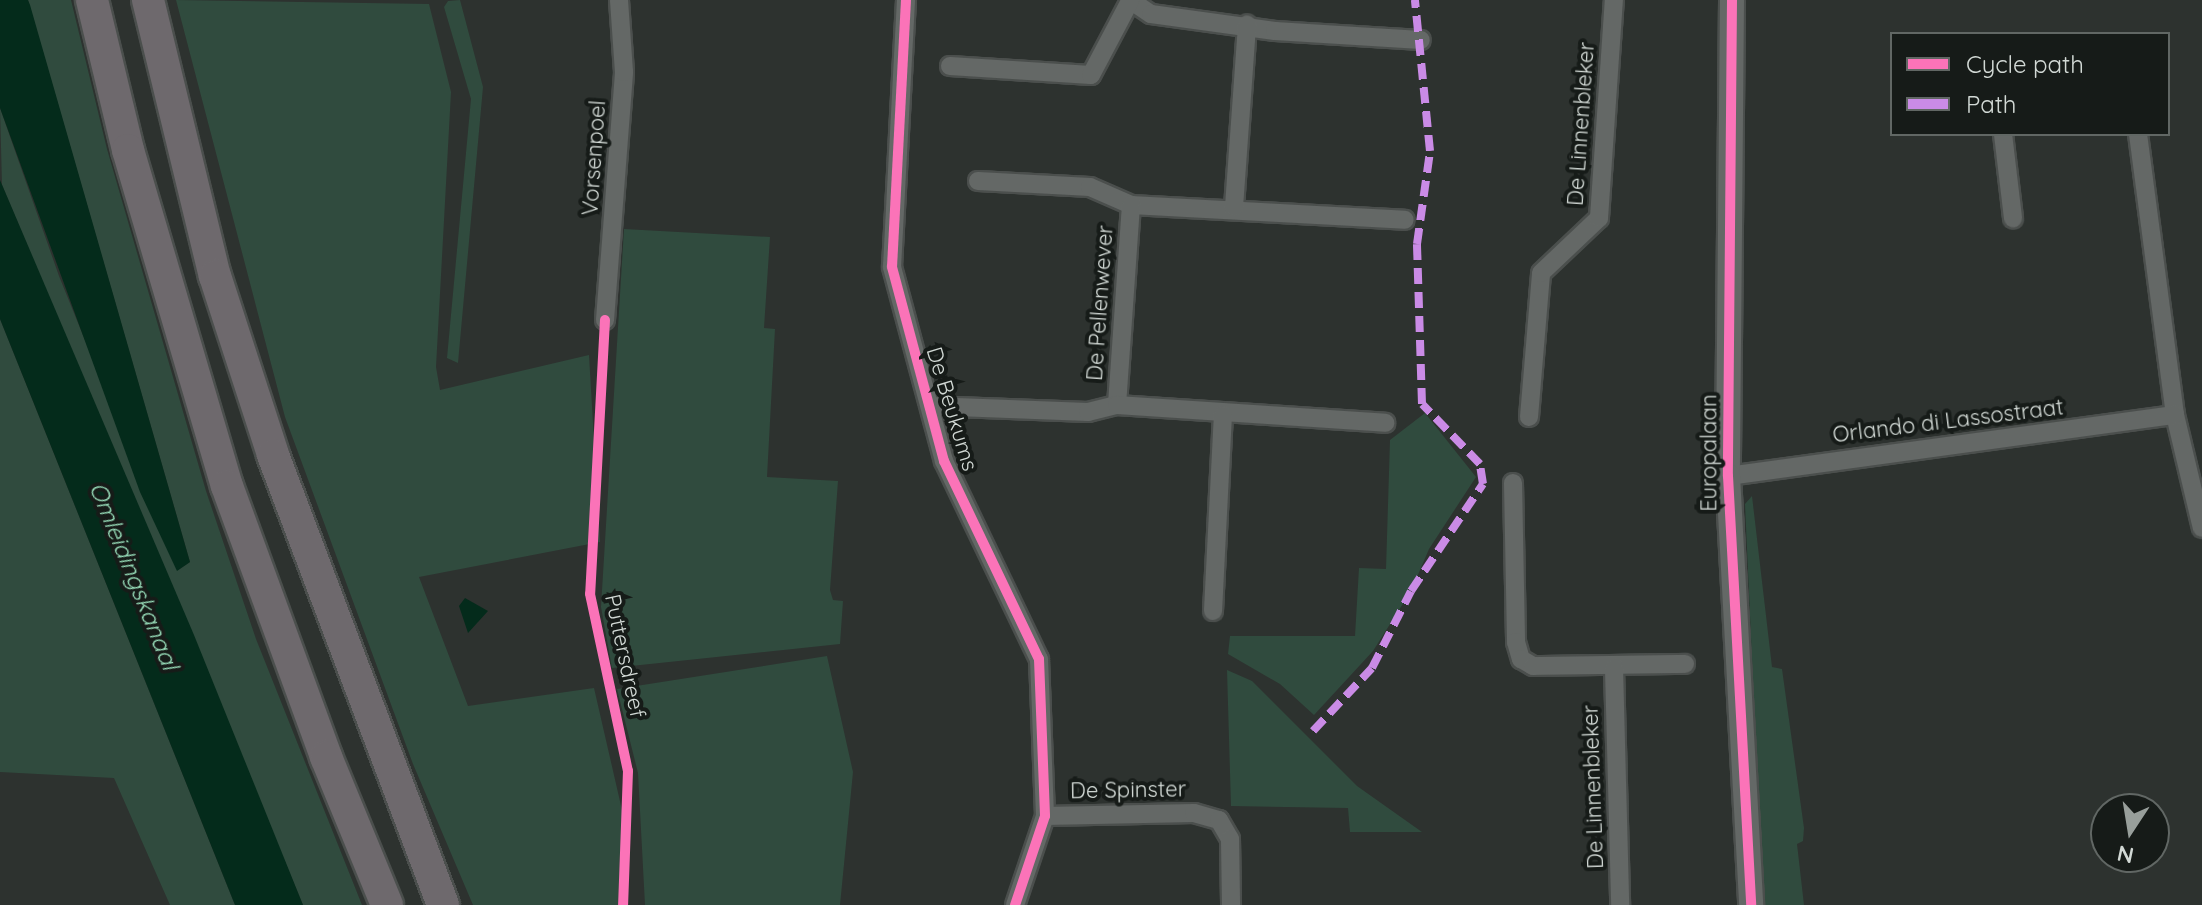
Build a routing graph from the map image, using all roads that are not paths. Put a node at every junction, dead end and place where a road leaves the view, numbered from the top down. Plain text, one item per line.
1 (92, 0) edge
2 (148, 0) edge
3 (619, 0) edge
4 (906, 0) edge
5 (1614, 0) edge
6 (1732, 0) edge
7 (1130, 1) edge
8 (1247, 24) junction
9 (1421, 40) dead end
10 (950, 66) dead end
11 (2003, 136) edge
12 (2138, 136) edge
13 (978, 181) dead end
14 (1131, 205) junction
15 (1234, 207) junction
16 (2013, 218) dead end
17 (1405, 220) dead end
18 (605, 320) dead end
19 (1117, 405) junction
20 (930, 406) junction
21 (1223, 415) junction
22 (2175, 415) junction
23 (1529, 417) dead end
24 (1385, 423) dead end
25 (1728, 476) junction
26 (1513, 483) dead end
27 (2202, 528) edge
28 (1213, 611) dead end
29 (1685, 664) dead end
30 (1614, 668) junction
31 (1045, 816) junction
32 (387, 905) edge
33 (443, 905) edge
34 (1015, 905) edge
35 (1231, 905) edge
36 (1620, 905) edge
37 (1751, 905) edge

1 - 32 highway
2 - 33 highway
3 - 18 street, Vorsenpoel
4 - 20 street, De Beukums
5 - 23 street, De Linnenbleker
6 - 25 street, Europalaan
7 - 8 street
7 - 10 street
8 - 9 street
8 - 15 street
11 - 16 street
12 - 22 street
13 - 14 street, De Pellenwever
14 - 15 street, De Pellenwever
14 - 19 street, De Pellenwever
15 - 17 street, De Pellenwever
19 - 20 street, De Pellenwever
19 - 21 street, De Pellenwever
20 - 31 street, De Beukums
21 - 24 street, De Pellenwever
21 - 28 street
22 - 25 street, Orlando di Lassostraat
22 - 27 street
25 - 37 street, Europalaan
26 - 30 street
29 - 30 street
30 - 36 street, De Linnenbleker
31 - 34 street, De Beukums
31 - 35 street, De Spinster

